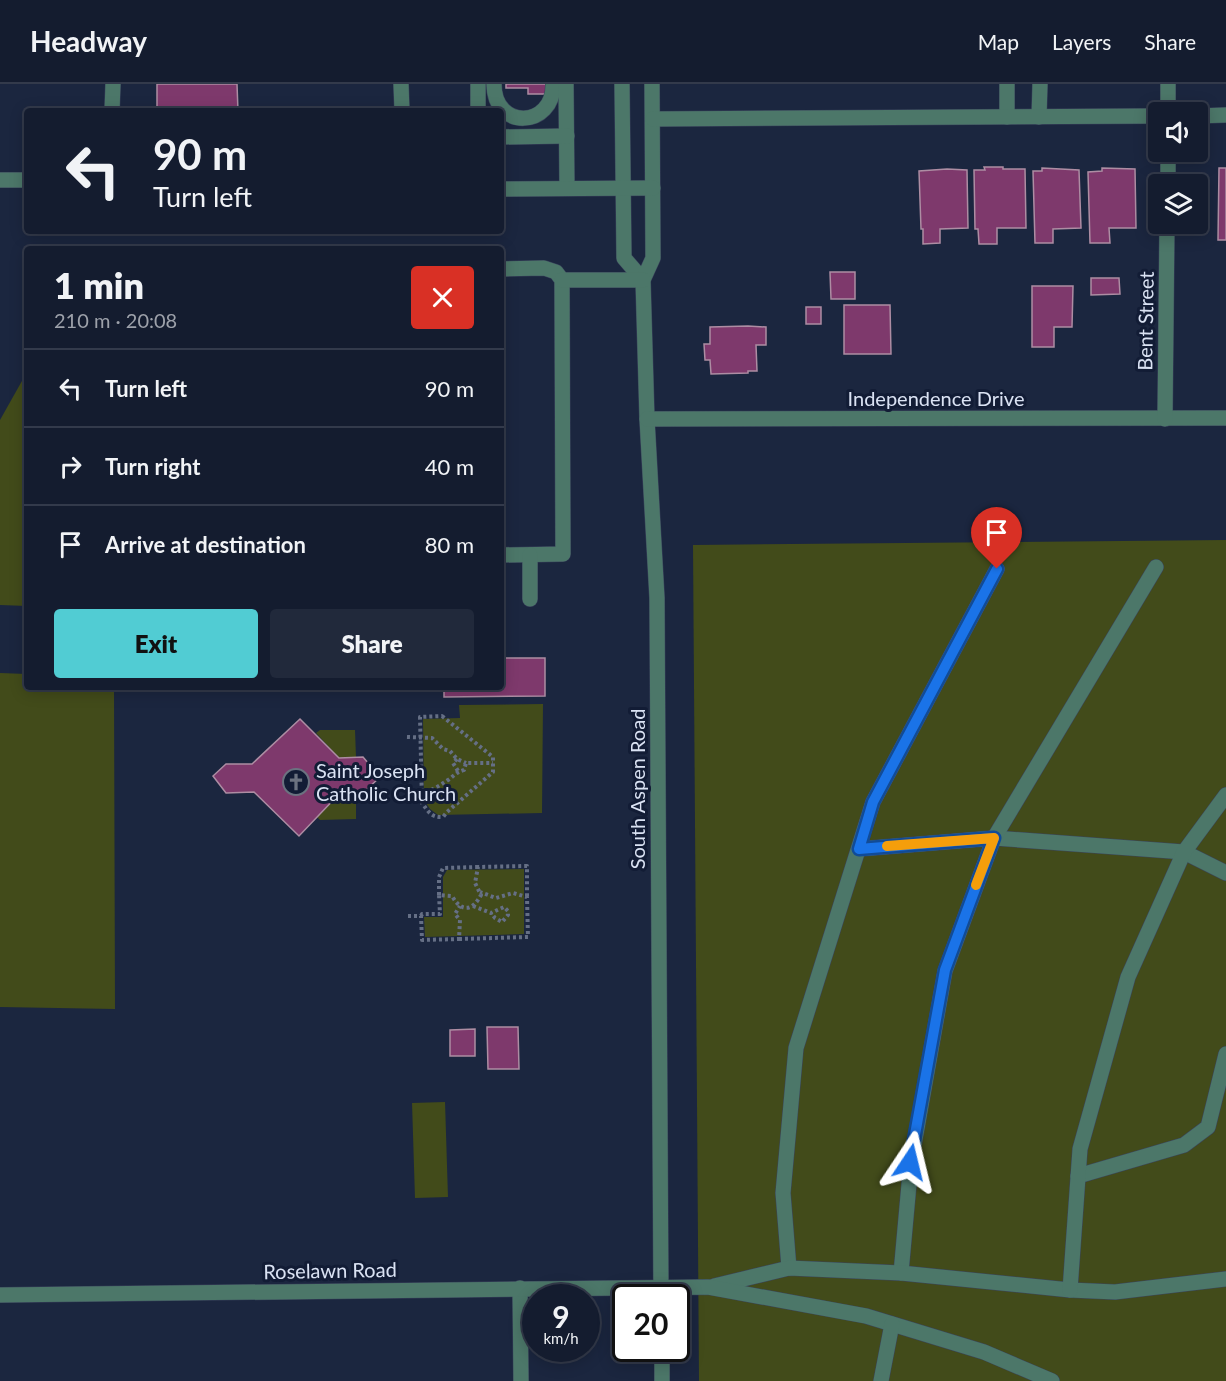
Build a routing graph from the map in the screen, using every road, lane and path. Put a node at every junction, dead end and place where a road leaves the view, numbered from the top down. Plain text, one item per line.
1 (113, 84) edge
2 (401, 84) edge
3 (478, 84) edge
4 (494, 84) edge
5 (553, 84) edge
6 (566, 84) edge
7 (622, 84) edge
8 (652, 84) edge
9 (1007, 84) edge
10 (1040, 84) edge
11 (1168, 84) edge
12 (1168, 102) edge
13 (112, 108) edge
14 (402, 108) edge
15 (478, 108) edge
16 (501, 108) edge
17 (504, 112) edge
18 (1226, 115) edge
19 (1148, 116) edge
20 (1208, 116) edge
21 (1006, 117) junction
22 (1039, 117) junction
23 (653, 119) junction
24 (567, 136) junction
25 (504, 137) edge
26 (0, 180) edge
27 (24, 180) edge
28 (567, 188) junction
29 (623, 188) junction
30 (654, 188) junction
31 (504, 189) edge
32 (1167, 234) edge
33 (504, 269) edge
34 (562, 280) junction
35 (644, 280) junction
36 (1165, 418) junction
37 (1226, 418) edge
38 (647, 419) junction
39 (504, 555) edge
40 (530, 555) junction
41 (1156, 567) dead end
42 (997, 569) dead end
43 (530, 599) dead end
44 (407, 737) dead end
45 (420, 738) junction
46 (457, 759) junction
47 (466, 763) junction
48 (493, 763) junction
49 (458, 771) junction
50 (408, 795) dead end
51 (422, 795) junction
52 (1226, 795) edge
53 (994, 838) junction
54 (859, 849) junction
55 (1184, 852) junction
56 (478, 867) junction
57 (1226, 873) edge
58 (480, 892) junction
59 (439, 895) junction
60 (527, 897) junction
61 (460, 906) junction
62 (473, 906) junction
63 (491, 913) junction
64 (408, 916) dead end
65 (421, 916) junction
66 (459, 939) junction
67 (1225, 1061) edge
68 (1078, 1176) junction
69 (789, 1268) junction
70 (901, 1273) junction
71 (1226, 1279) edge
72 (661, 1284) edge
73 (708, 1287) junction
74 (520, 1288) junction
75 (690, 1289) edge
76 (1070, 1290) junction
77 (612, 1291) edge
78 (0, 1295) edge
79 (892, 1324) junction
80 (662, 1362) edge
81 (521, 1381) edge
82 (662, 1381) edge
83 (880, 1381) edge
84 (1052, 1381) edge

1 - 13 street
2 - 14 street
3 - 15 street
4 - 16 street
5 - 17 street
6 - 24 street
7 - 29 street
8 - 23 street, South Aspen Road
9 - 21 street
10 - 22 street
11 - 12 street
18 - 20 street
19 - 22 street
21 - 22 street
21 - 23 street
23 - 30 street, South Aspen Road
24 - 25 street
24 - 28 street
26 - 27 street
28 - 29 street
28 - 31 street
29 - 30 street
29 - 35 street
30 - 35 street, South Aspen Road
32 - 36 street, Bent Street
33 - 34 street
34 - 35 street
34 - 40 street
35 - 38 street, South Aspen Road
36 - 37 street, Independence Drive
36 - 38 street, Independence Drive
38 - 72 street, South Aspen Road
39 - 40 street
40 - 43 street
41 - 53 street
42 - 54 street
44 - 45 path
45 - 46 path
45 - 48 path
45 - 51 path
46 - 47 path
46 - 49 path
47 - 48 path
47 - 49 path
48 - 51 path
49 - 51 path
50 - 51 path
52 - 55 street
53 - 54 street
53 - 55 street
53 - 70 street
54 - 69 street
55 - 57 street
55 - 68 street
56 - 58 path
56 - 59 path
56 - 60 path
58 - 60 path
58 - 62 path
59 - 61 path
59 - 65 path
60 - 66 path
61 - 62 path
61 - 66 path
62 - 63 path
63 - 63 path
64 - 65 path
65 - 66 path
67 - 68 street
68 - 76 street
69 - 70 street
69 - 73 street
70 - 76 street
71 - 76 street
73 - 75 street, Roselawn Road
73 - 79 street
74 - 77 street, Roselawn Road
74 - 78 street, Roselawn Road
74 - 81 street
79 - 83 street
79 - 84 street
80 - 82 street

